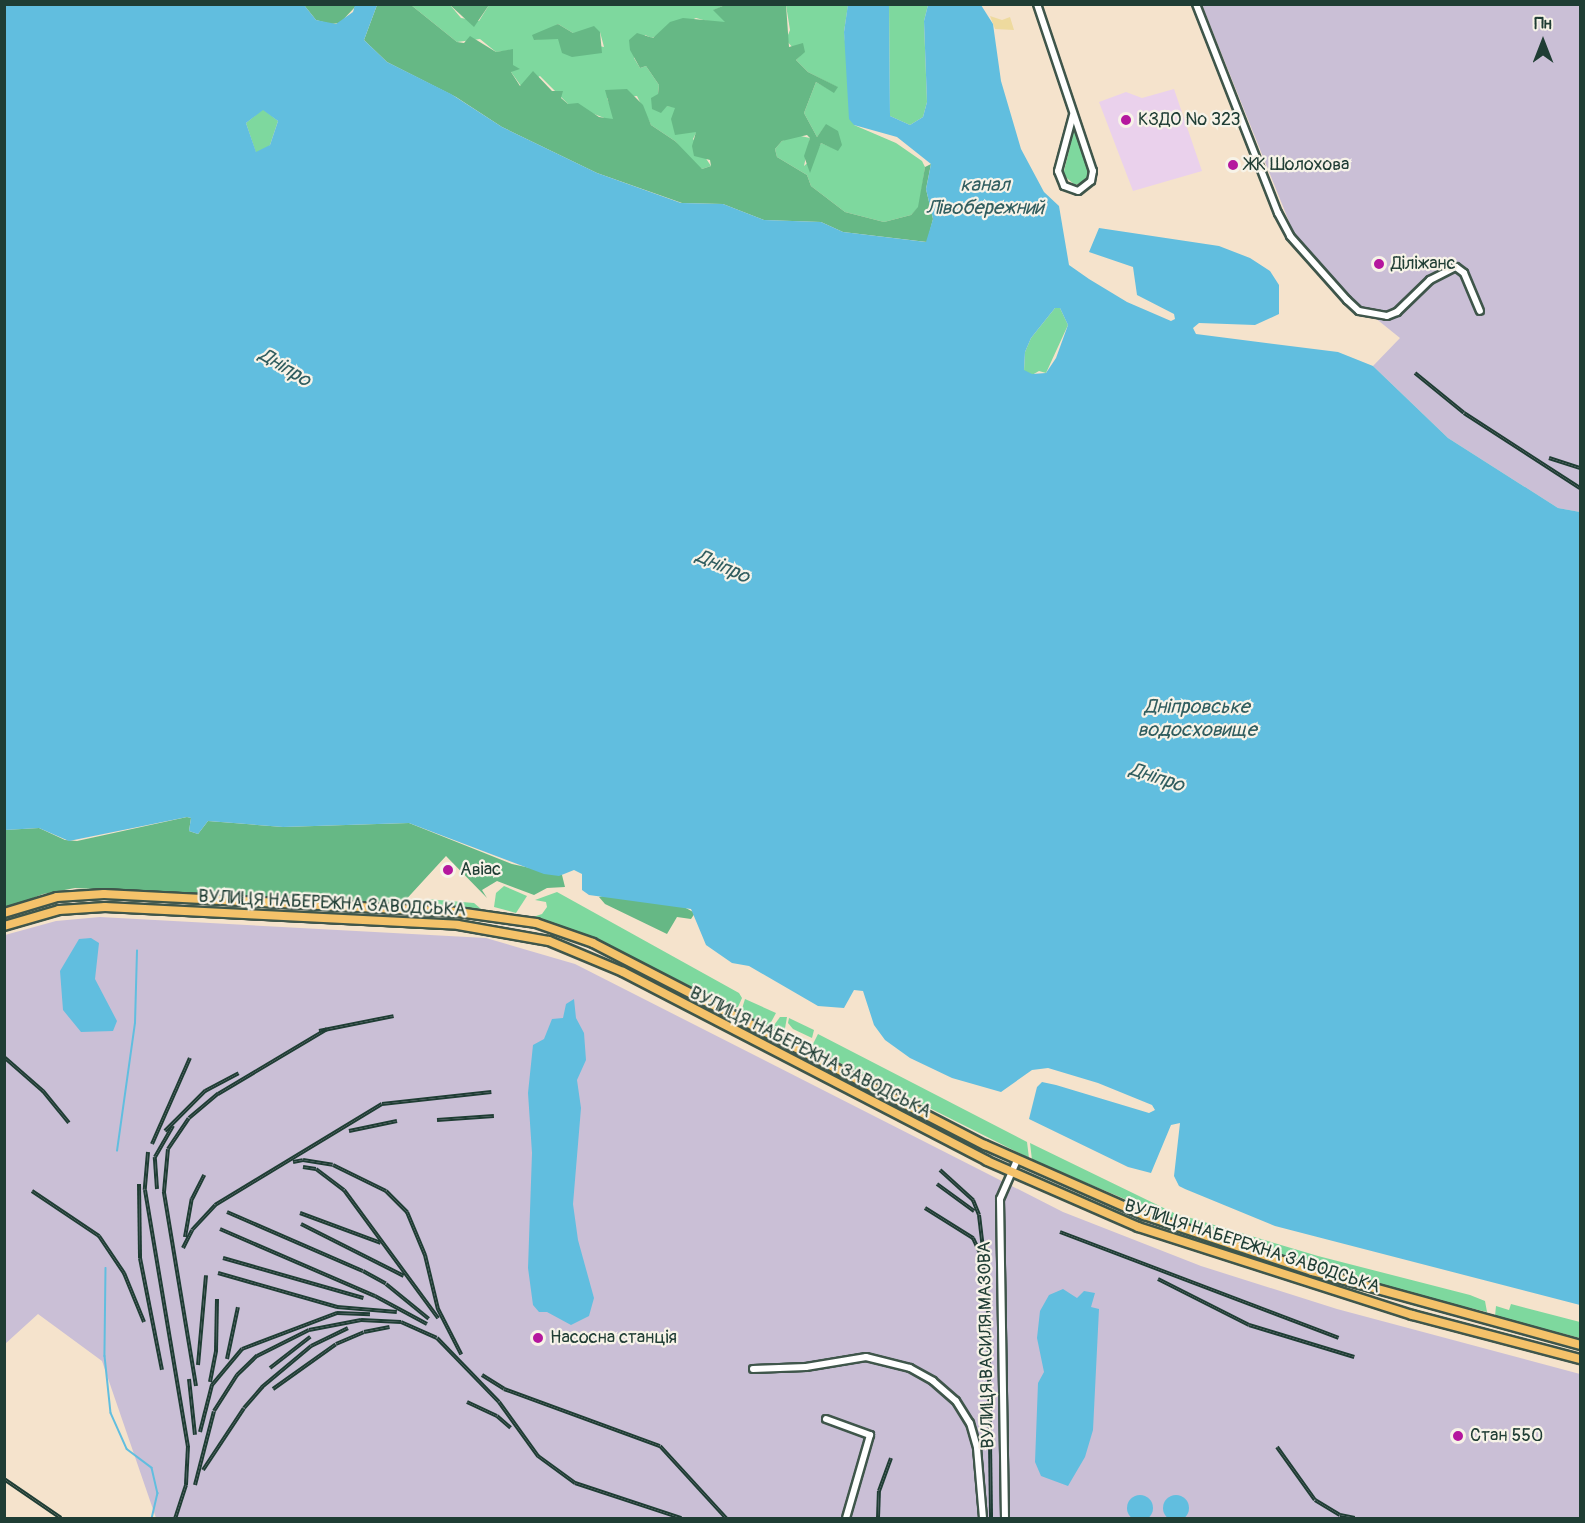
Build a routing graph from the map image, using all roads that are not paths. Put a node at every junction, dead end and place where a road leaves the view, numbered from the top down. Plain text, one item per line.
1 (1037, 4) edge
2 (1196, 4) edge
3 (1073, 115) junction
4 (1480, 310) dead end
5 (4, 913) edge
6 (4, 926) edge
7 (1017, 1160) junction
8 (1011, 1172) junction
9 (1581, 1345) edge
10 (1581, 1359) edge
11 (753, 1369) dead end
12 (825, 1419) dead end
13 (846, 1518) edge
14 (983, 1518) edge
15 (1005, 1518) edge

1 - 3 street
2 - 4 street
3 - 3 street
5 - 7 main road, ВУЛИЦЯ НАБЕРЕЖНА ЗАВОДСЬКА
6 - 8 main road, ВУЛИЦЯ НАБЕРЕЖНА ЗАВОДСЬКА
7 - 8 street, ВУЛИЦЯ ВАСИЛЯ МАЗОВА
7 - 9 main road, ВУЛИЦЯ НАБЕРЕЖНА ЗАВОДСЬКА
8 - 10 main road, ВУЛИЦЯ НАБЕРЕЖНА ЗАВОДСЬКА
8 - 15 street, ВУЛИЦЯ ВАСИЛЯ МАЗОВА
11 - 14 street
12 - 13 street

